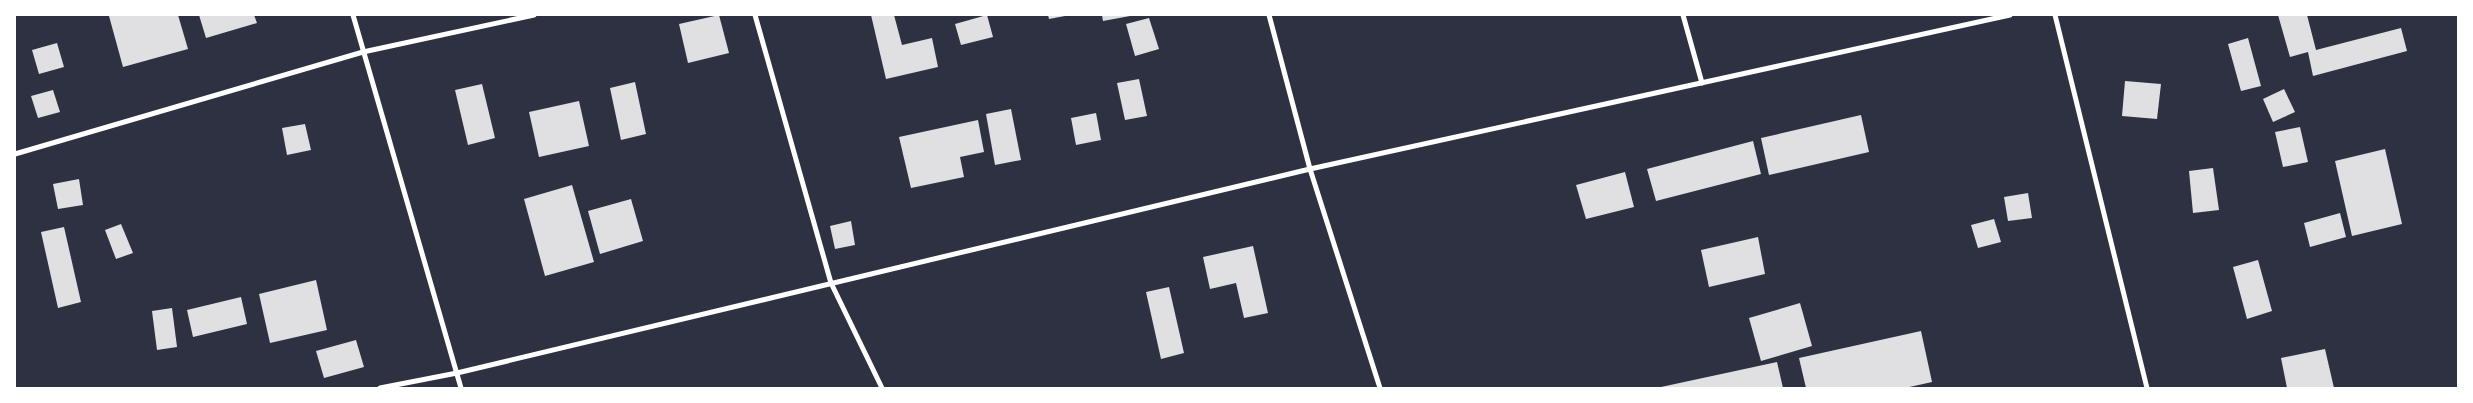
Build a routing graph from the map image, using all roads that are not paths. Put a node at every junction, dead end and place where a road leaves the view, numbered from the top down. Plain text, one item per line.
1 (352, 15) edge
2 (534, 15) edge
3 (755, 15) edge
4 (1269, 15) edge
5 (1683, 15) edge
6 (2010, 15) edge
7 (2055, 15) edge
8 (363, 52) junction
9 (1702, 83) junction
10 (15, 154) edge
11 (1310, 170) junction
12 (831, 283) junction
13 (457, 373) junction
14 (380, 388) edge
15 (462, 388) edge
16 (882, 388) edge
17 (1380, 388) edge
18 (2147, 388) edge

1 - 8 street
2 - 8 street
3 - 12 street
4 - 11 street
5 - 9 street
6 - 9 street
7 - 18 street
8 - 10 street
8 - 13 street
9 - 11 street
11 - 12 street
11 - 17 street
12 - 13 street
12 - 16 street
13 - 14 street
13 - 15 street

